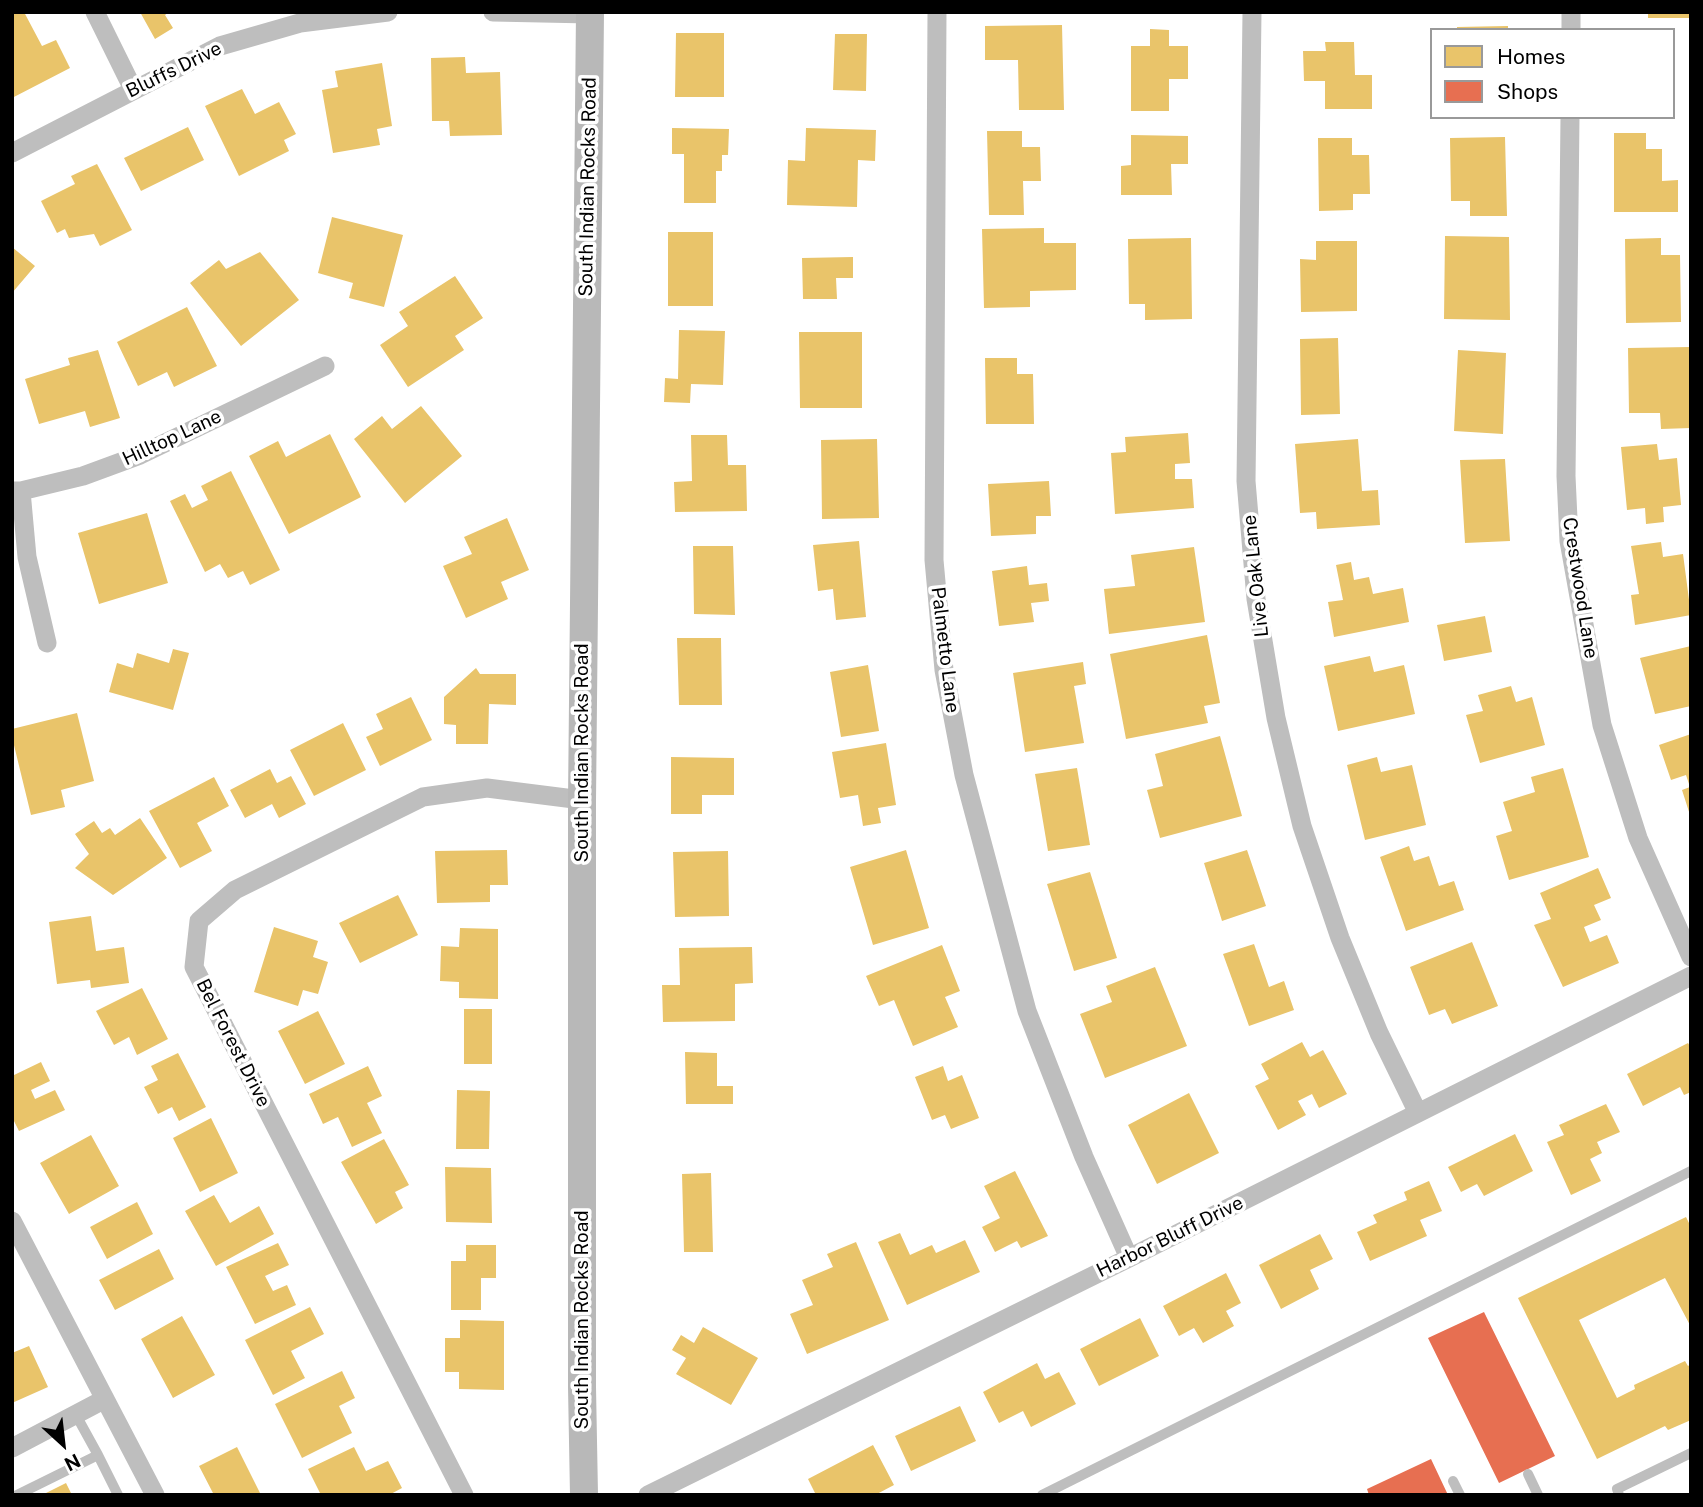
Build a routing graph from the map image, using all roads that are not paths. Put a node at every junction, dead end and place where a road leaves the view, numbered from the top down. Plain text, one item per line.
1 (95, 12) edge
2 (388, 12) edge
3 (493, 12) edge
4 (937, 12) edge
5 (1252, 12) edge
6 (590, 13) edge
7 (133, 89) junction
8 (1570, 119) edge
9 (12, 153) edge
10 (325, 366) dead end
11 (17, 491) edge
12 (47, 643) dead end
13 (582, 800) junction
14 (1691, 957) edge
15 (1691, 976) edge
16 (1418, 1113) junction
17 (1691, 1171) edge
18 (12, 1221) edge
19 (1129, 1258) junction
20 (105, 1399) junction
21 (76, 1415) junction
22 (12, 1448) edge
23 (1691, 1453) edge
24 (98, 1455) junction
25 (1528, 1474) dead end
26 (1453, 1481) dead end
27 (17, 1495) edge
28 (118, 1495) edge
29 (155, 1495) edge
30 (464, 1495) edge
31 (584, 1495) edge
32 (649, 1495) edge
33 (1042, 1495) edge
34 (1460, 1495) edge
35 (1538, 1495) edge
36 (1619, 1495) edge

1 - 7 street
2 - 7 street, Bluffs Drive
3 - 6 street
4 - 19 street, Palmetto Lane
5 - 16 street, Live Oak Lane
6 - 13 street, South Indian Rocks Road
7 - 9 street, Bluffs Drive
8 - 14 street, Crestwood Lane
10 - 11 street, Hilltop Lane
11 - 12 street
13 - 30 street, Bel Forest Drive
13 - 31 street, South Indian Rocks Road
15 - 16 street, Harbor Bluff Drive
16 - 19 street, Harbor Bluff Drive
17 - 33 lane
18 - 20 street
19 - 32 street, Harbor Bluff Drive
20 - 21 street
20 - 29 street
21 - 22 street
21 - 24 lane
23 - 36 lane
24 - 27 lane
24 - 28 lane
25 - 35 lane
26 - 34 lane

